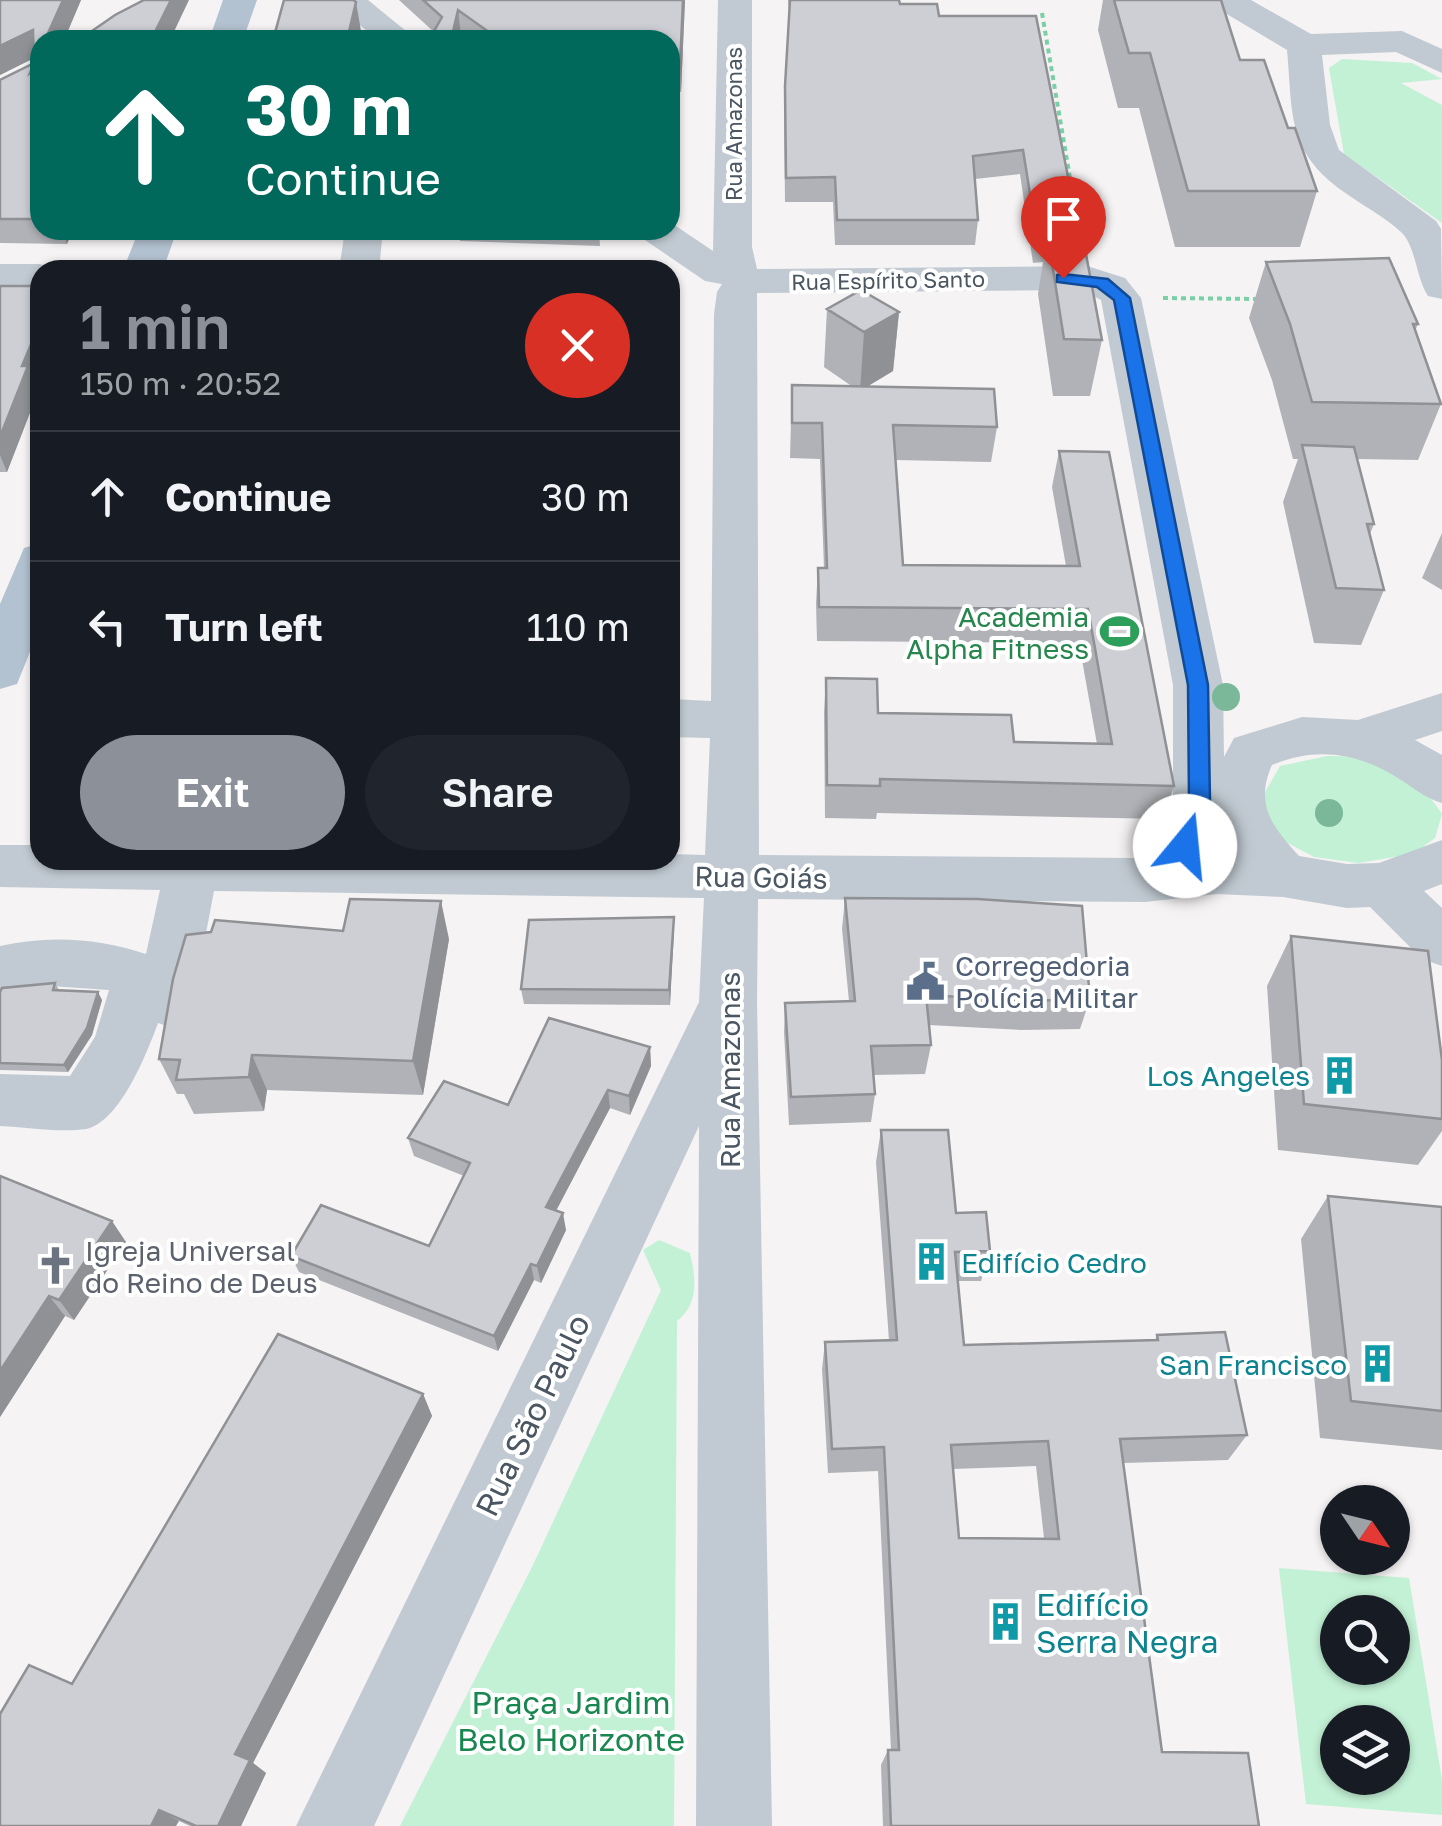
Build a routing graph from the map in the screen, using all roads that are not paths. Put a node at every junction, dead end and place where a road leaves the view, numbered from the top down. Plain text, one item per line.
1 (240, 0) edge
2 (346, 0) edge
3 (734, 0) edge
4 (1227, 0) edge
5 (230, 30) edge
6 (386, 30) edge
7 (1304, 45) junction
8 (1442, 63) edge
9 (671, 240) edge
10 (0, 276) edge
11 (30, 276) edge
12 (730, 280) junction
13 (680, 281) edge
14 (1442, 287) edge
15 (30, 587) edge
16 (0, 671) edge
17 (1198, 685) junction
18 (1442, 712) edge
19 (680, 718) edge
20 (736, 720) junction
21 (1281, 738) junction
22 (1364, 738) junction
23 (1442, 783) edge
24 (1442, 862) edge
25 (0, 866) edge
26 (30, 866) edge
27 (190, 870) edge
28 (250, 870) edge
29 (1282, 875) junction
30 (732, 878) junction
31 (1145, 880) junction
32 (1382, 885) junction
33 (1442, 943) edge
34 (0, 969) edge
35 (164, 1001) dead end
36 (728, 1002) junction
37 (0, 1100) edge
38 (628, 1218) junction
39 (729, 1224) junction
40 (334, 1826) edge
41 (734, 1826) edge

1 - 5 main road
2 - 6 street
3 - 12 street, Rua Amazonas
4 - 7 street
7 - 8 street
7 - 14 street
9 - 12 street
10 - 11 street
12 - 13 street, Rua Espírito Santo
12 - 17 street, Rua Espírito Santo
12 - 20 street, Rua Amazonas
15 - 16 main road
17 - 21 street
17 - 31 street
18 - 22 street
19 - 20 street
20 - 30 street, Rua Amazonas
21 - 22 street
21 - 29 street
22 - 23 street
24 - 32 street
25 - 26 street, Rua Goiás
27 - 35 street
28 - 30 street, Rua Goiás
29 - 31 street, Rua Goiás
29 - 32 street, Rua Goiás
30 - 31 street, Rua Goiás
30 - 36 street, Rua Amazonas
32 - 33 street
34 - 37 street
36 - 38 street, Rua São Paulo
36 - 39 street, Rua Amazonas
38 - 39 street
38 - 40 street, Rua São Paulo
39 - 41 street, Rua Amazonas

